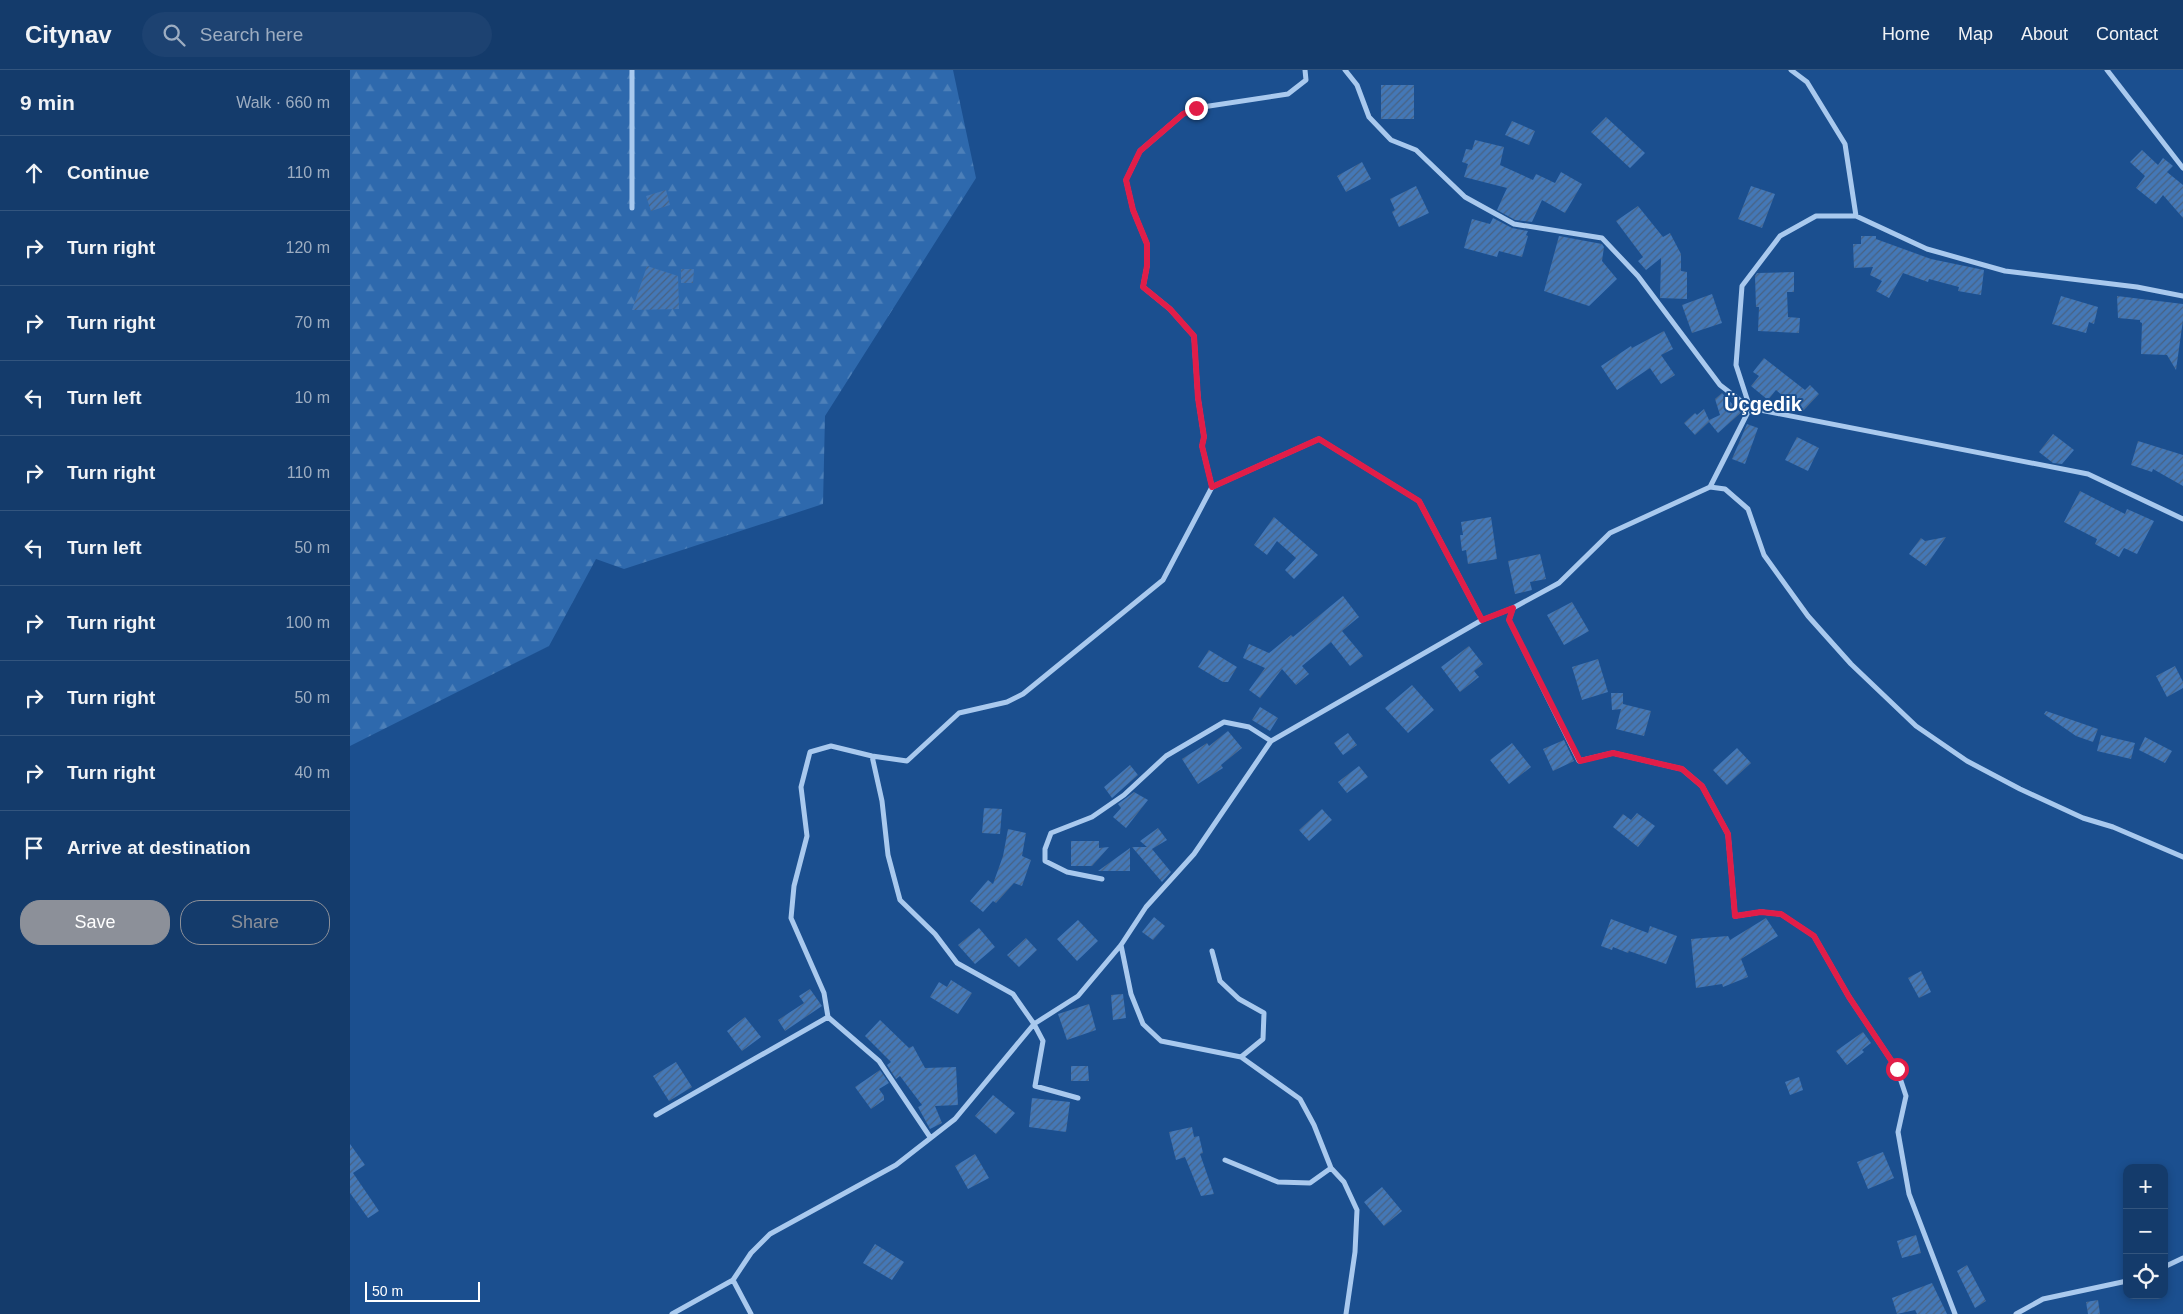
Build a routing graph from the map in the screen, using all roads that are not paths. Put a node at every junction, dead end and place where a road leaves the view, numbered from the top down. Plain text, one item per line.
1 (632, 70) edge
2 (1306, 70) edge
3 (1345, 70) edge
4 (1791, 70) edge
5 (2107, 70) edge
6 (2183, 168) edge
7 (632, 208) dead end
8 (1856, 216) junction
9 (2183, 296) edge
10 (1750, 408) junction
11 (1212, 487) junction
12 (1710, 487) junction
13 (2183, 519) edge
14 (1513, 608) junction
15 (1482, 620) junction
16 (1271, 741) junction
17 (872, 756) junction
18 (2183, 857) edge
19 (1102, 878) dead end
20 (1120, 946) junction
21 (1212, 951) dead end
22 (828, 1016) junction
23 (1034, 1024) junction
24 (1240, 1056) junction
25 (1078, 1098) dead end
26 (656, 1115) dead end
27 (930, 1137) junction
28 (1225, 1160) dead end
29 (1331, 1168) junction
30 (2183, 1258) edge
31 (2168, 1265) edge
32 (733, 1280) junction
33 (2123, 1282) edge
34 (672, 1314) edge
35 (751, 1314) edge
36 (1346, 1314) edge
37 (1955, 1314) edge
38 (2016, 1314) edge

1 - 7 street
2 - 11 street
3 - 10 street
4 - 8 street
5 - 6 street
8 - 9 street
8 - 10 street
10 - 12 street
10 - 13 street
11 - 15 street
11 - 17 street
12 - 14 street
12 - 18 street
14 - 15 street
14 - 37 street
15 - 16 street
16 - 19 street
16 - 20 street
17 - 22 street
17 - 23 street
20 - 23 street
20 - 24 street
21 - 24 street
22 - 26 street
22 - 27 street
23 - 25 street
23 - 27 street
24 - 29 street
27 - 32 street
28 - 29 street
29 - 36 street
30 - 31 street
32 - 34 street
32 - 35 street
33 - 38 street

